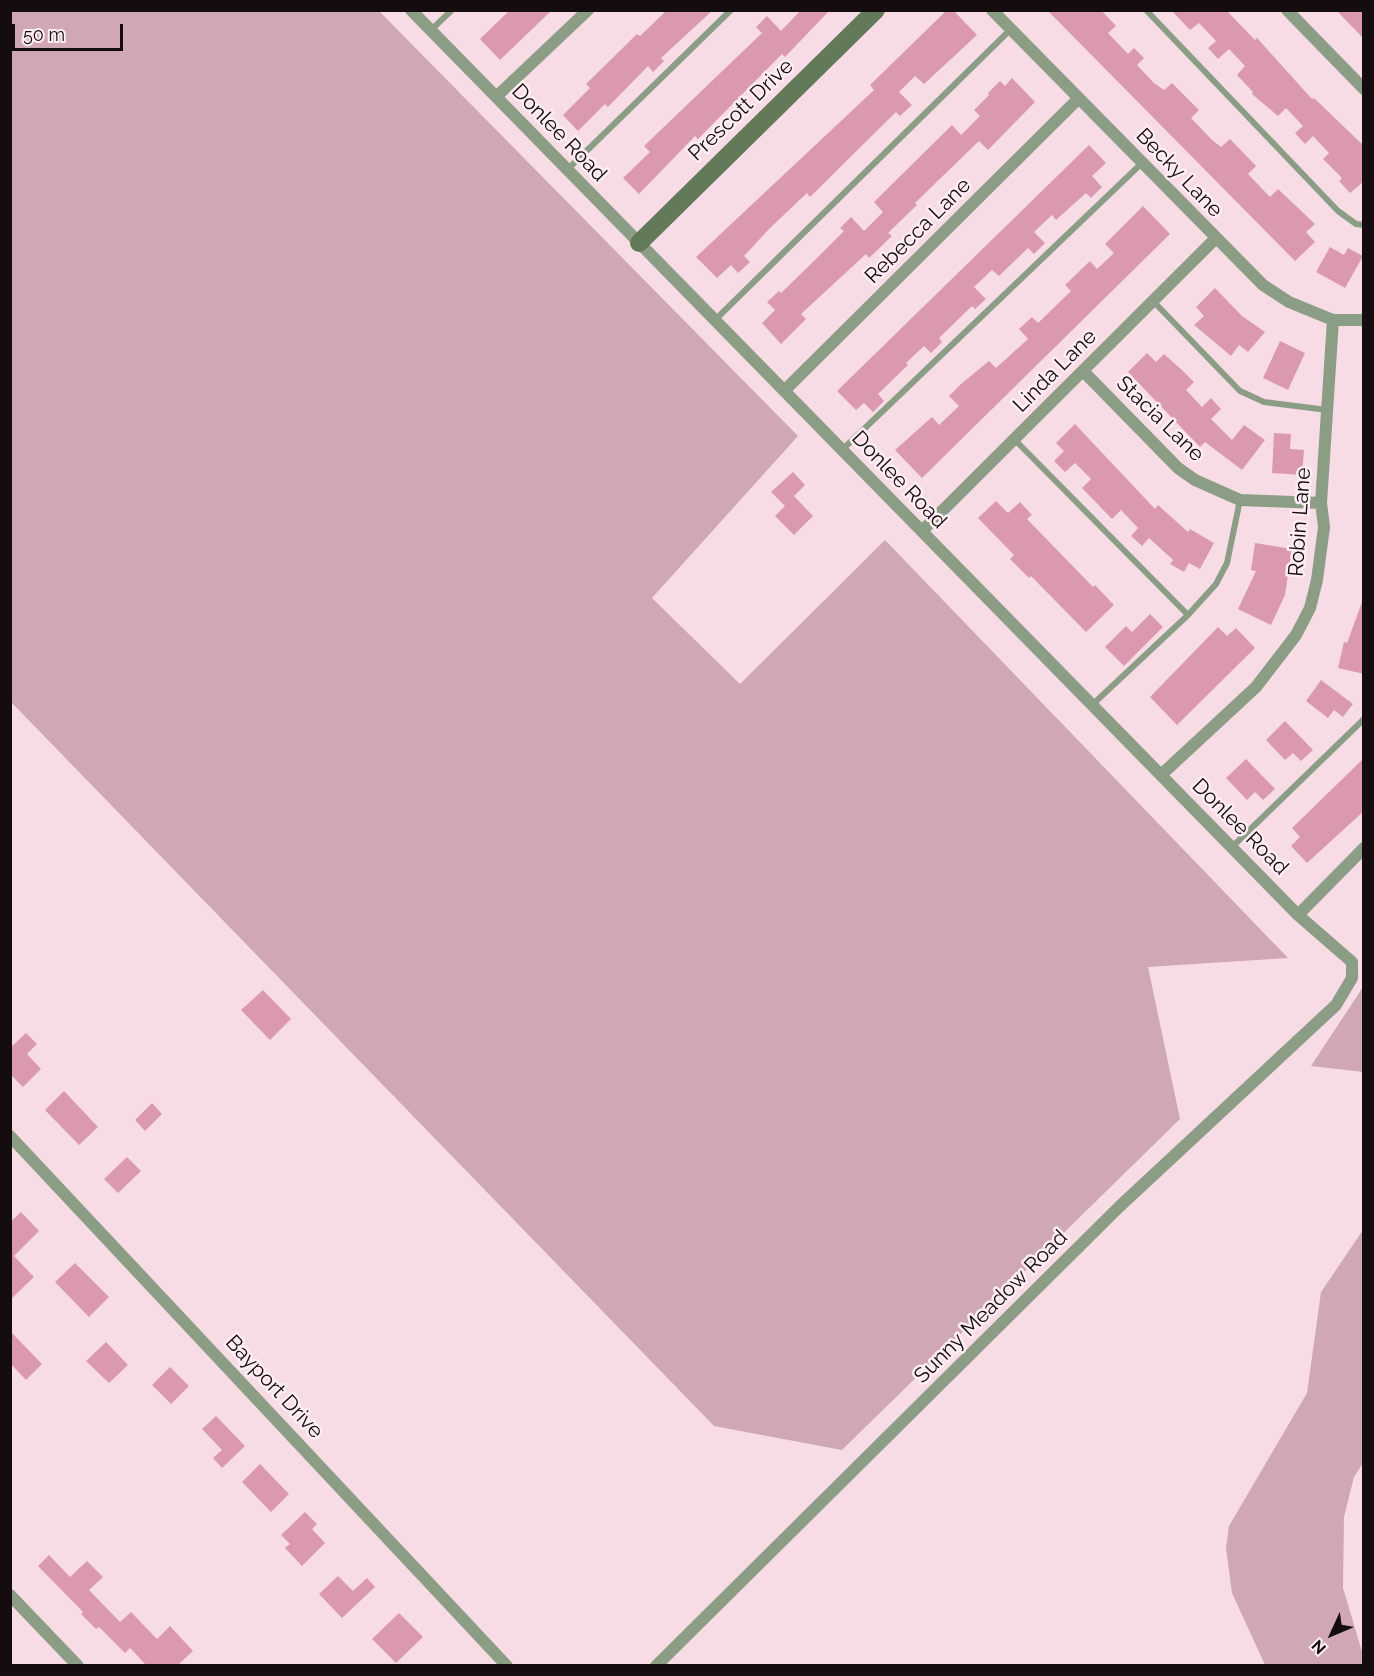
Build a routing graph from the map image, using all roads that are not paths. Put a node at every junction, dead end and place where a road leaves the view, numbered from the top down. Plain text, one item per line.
1 (411, 10) edge
2 (452, 10) edge
3 (588, 10) edge
4 (731, 10) edge
5 (876, 10) edge
6 (992, 10) edge
7 (1146, 10) edge
8 (1287, 10) edge
9 (1011, 29) junction
10 (431, 30) junction
11 (1364, 89) edge
12 (496, 97) junction
13 (1078, 98) junction
14 (1142, 163) junction
15 (567, 170) junction
16 (1364, 225) edge
17 (1216, 238) junction
18 (639, 243) junction
19 (1153, 301) junction
20 (715, 320) junction
21 (1333, 320) junction
22 (1364, 320) edge
23 (1083, 371) junction
24 (784, 391) junction
25 (1328, 410) junction
26 (1014, 439) junction
27 (842, 450) junction
28 (1240, 500) junction
29 (1321, 503) junction
30 (922, 531) junction
31 (1188, 615) junction
32 (1092, 705) junction
33 (1364, 718) edge
34 (1161, 775) junction
35 (1232, 848) junction
36 (1364, 848) edge
37 (1298, 915) junction
38 (1352, 978) joint
39 (10, 1136) edge
40 (10, 1595) edge
41 (78, 1665) edge
42 (507, 1665) edge
43 (656, 1665) edge

1 - 10 street, Donlee Road
2 - 10 lane
3 - 12 street
4 - 15 lane
5 - 18 street, Prescott Drive
6 - 9 street, Becky Lane
7 - 16 lane
8 - 11 street
9 - 13 street, Becky Lane
9 - 20 lane
10 - 12 street, Donlee Road
12 - 15 street, Donlee Road
13 - 14 street, Becky Lane
13 - 24 street, Rebecca Lane
14 - 17 street, Becky Lane
14 - 27 lane
15 - 18 street, Donlee Road
17 - 19 street, Linda Lane
17 - 21 street, Becky Lane
18 - 20 street, Donlee Road
19 - 23 street, Linda Lane
19 - 25 lane
20 - 24 street, Donlee Road
21 - 22 street, Becky Lane
21 - 25 street, Robin Lane
23 - 26 street, Linda Lane
23 - 28 street, Stacia Lane
24 - 27 street, Donlee Road
25 - 29 street, Robin Lane
26 - 30 street, Linda Lane
26 - 31 lane
27 - 30 street, Donlee Road
28 - 29 street, Stacia Lane
28 - 31 lane
29 - 34 street, Robin Lane
30 - 32 street, Donlee Road
31 - 32 lane
32 - 34 street, Donlee Road
33 - 35 lane
34 - 35 street, Donlee Road
35 - 37 street, Donlee Road
36 - 37 street
37 - 38 street, Donlee Road
38 - 43 street, Sunny Meadow Road
39 - 42 street, Bayport Drive
40 - 41 street

